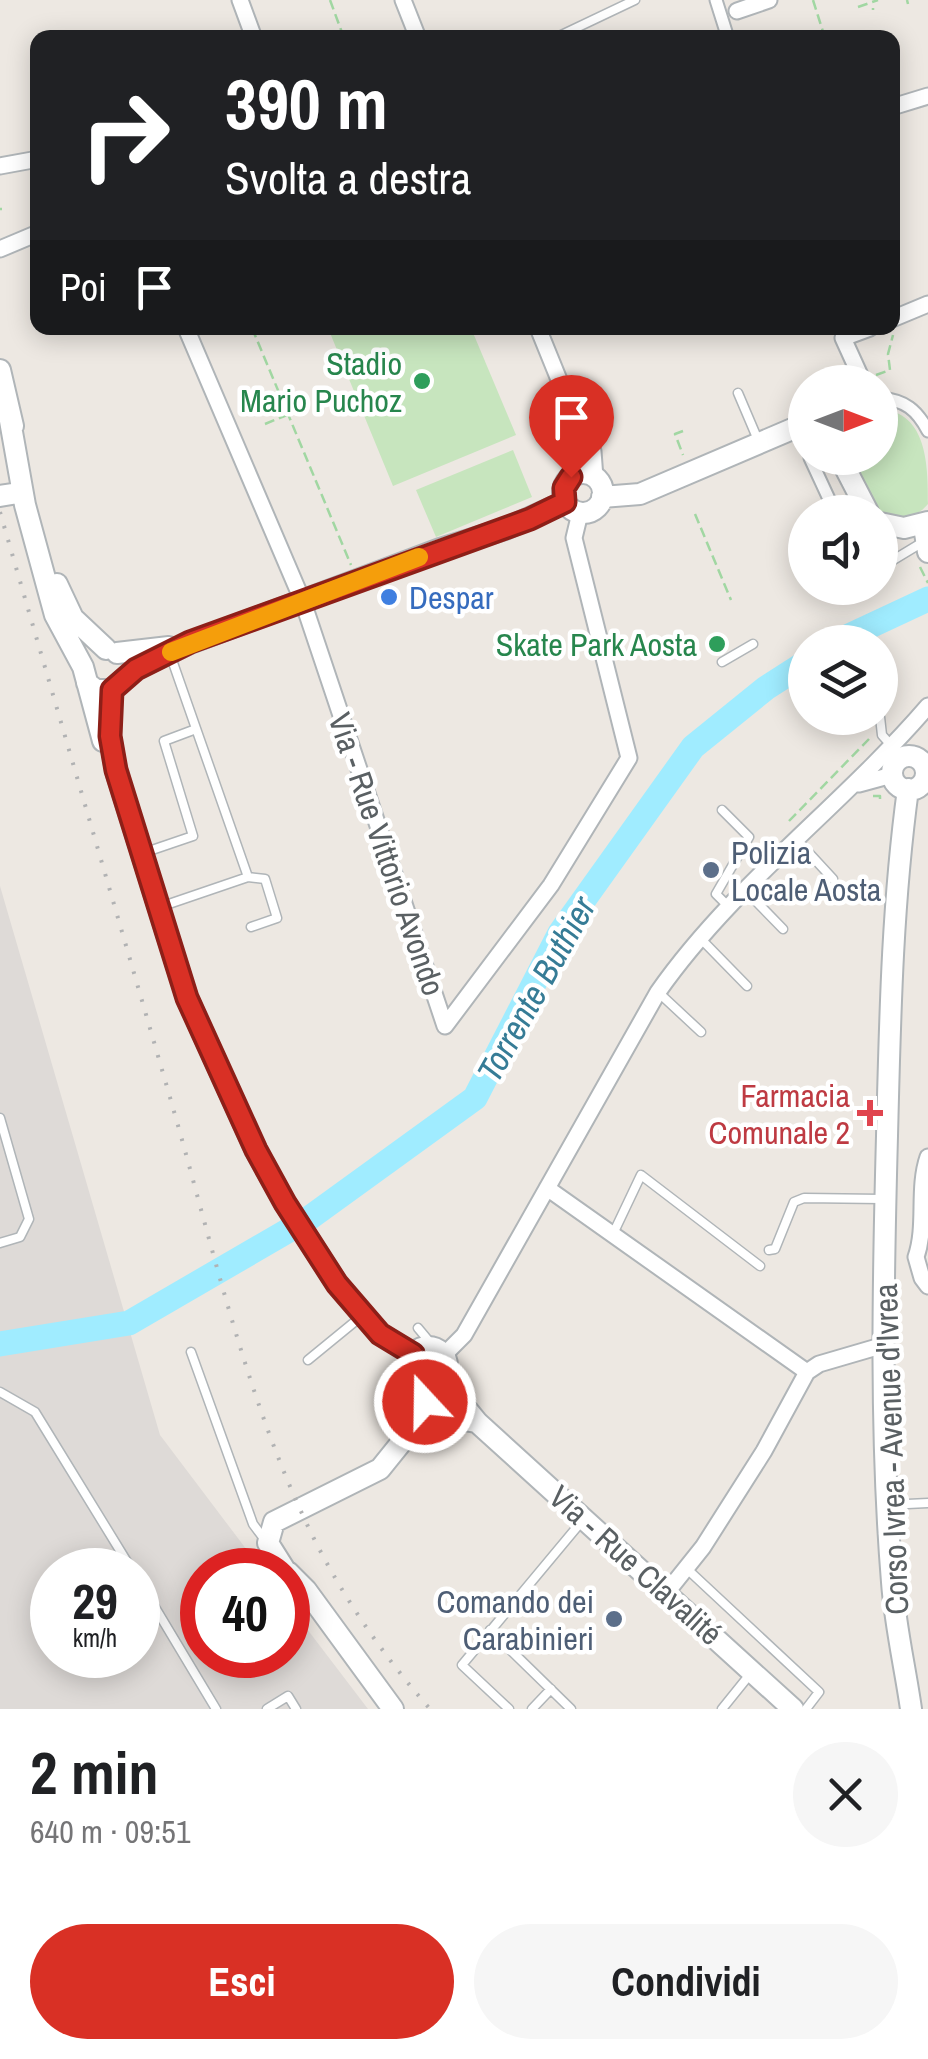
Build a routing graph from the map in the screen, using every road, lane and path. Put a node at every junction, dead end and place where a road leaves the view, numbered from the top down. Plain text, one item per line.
1 (240, 0) edge
2 (330, 0) edge
3 (403, 0) edge
4 (635, 0) edge
5 (716, 0) edge
6 (769, 0) edge
7 (813, 0) edge
8 (878, 0) edge
9 (858, 7) dead end
10 (729, 14) junction
11 (251, 30) edge
12 (341, 30) edge
13 (415, 30) edge
14 (572, 30) edge
15 (728, 30) edge
16 (823, 30) edge
17 (928, 96) edge
18 (900, 105) edge
19 (30, 160) edge
20 (0, 166) edge
21 (30, 237) edge
22 (0, 249) edge
23 (928, 304) edge
24 (900, 320) edge
25 (189, 335) edge
26 (255, 335) edge
27 (541, 335) edge
28 (841, 335) edge
29 (893, 335) edge
30 (855, 365) edge
31 (889, 365) edge
32 (0, 370) edge
33 (738, 393) dead end
34 (898, 401) edge
35 (288, 414) junction
36 (9, 415) junction
37 (265, 424) dead end
38 (682, 430) dead end
39 (928, 432) edge
40 (788, 436) edge
41 (760, 444) junction
42 (682, 477) junction
43 (592, 483) junction
44 (12, 496) edge
45 (572, 508) junction
46 (696, 514) dead end
47 (898, 527) edge
48 (925, 540) edge
49 (898, 557) edge
50 (352, 566) dead end
51 (928, 584) edge
52 (731, 600) dead end
53 (303, 602) junction
54 (67, 608) junction
55 (190, 642) junction
56 (753, 644) dead end
57 (112, 651) junction
58 (170, 652) junction
59 (722, 662) dead end
60 (85, 675) junction
61 (118, 683) junction
62 (928, 706) edge
63 (196, 728) junction
64 (882, 735) edge
65 (866, 743) dead end
66 (893, 748) junction
67 (923, 750) edge
68 (116, 770) junction
69 (859, 781) junction
70 (900, 782) junction
71 (722, 810) dead end
72 (790, 821) dead end
73 (798, 840) junction
74 (142, 854) junction
75 (248, 877) junction
76 (833, 879) dead end
77 (746, 892) junction
78 (159, 907) junction
79 (730, 908) junction
80 (251, 928) dead end
81 (783, 929) dead end
82 (700, 939) junction
83 (746, 986) dead end
84 (658, 992) junction
85 (701, 1032) dead end
86 (0, 1118) edge
87 (928, 1157) edge
88 (546, 1188) junction
89 (885, 1199) junction
90 (612, 1236) junction
91 (0, 1242) edge
92 (769, 1250) dead end
93 (884, 1251) junction
94 (916, 1257) junction
95 (760, 1266) dead end
96 (928, 1286) edge
97 (363, 1316) junction
98 (884, 1345) junction
99 (426, 1346) junction
100 (191, 1352) dead end
101 (308, 1360) dead end
102 (807, 1372) junction
103 (434, 1382) junction
104 (0, 1392) edge
105 (478, 1423) junction
106 (403, 1436) junction
107 (928, 1503) edge
108 (887, 1505) junction
109 (585, 1518) junction
110 (268, 1543) junction
111 (119, 1548) edge
112 (271, 1548) edge
113 (686, 1568) junction
114 (667, 1592) junction
115 (310, 1595) edge
116 (160, 1616) edge
117 (490, 1630) junction
118 (752, 1671) junction
119 (551, 1689) junction
120 (911, 1706) edge
121 (216, 1709) edge
122 (266, 1709) edge
123 (296, 1709) edge
124 (394, 1709) edge
125 (509, 1709) edge
126 (532, 1709) edge
127 (572, 1709) edge
128 (722, 1709) edge
129 (794, 1709) edge
130 (806, 1709) edge

1 - 11 street
2 - 12 path
3 - 13 street
4 - 14 lane
5 - 10 street
6 - 10 street
7 - 16 path
8 - 9 path
10 - 15 street
17 - 18 street
19 - 20 street
21 - 22 street
23 - 24 street
25 - 53 street
26 - 35 path
27 - 43 street
28 - 30 street
29 - 31 path
32 - 36 street
33 - 41 lane
34 - 39 street
35 - 37 path
35 - 50 path
36 - 44 street
36 - 54 street
38 - 42 path
40 - 41 street
41 - 42 street
42 - 43 street
43 - 45 street
43 - 45 street
44 - 54 street
44 - 60 street
45 - 53 street
45 - 53 street, Via - Rue Vittorio Avondo
46 - 52 path
47 - 48 street
48 - 49 lane
48 - 51 path
53 - 55 street
54 - 57 street
55 - 57 street
55 - 58 street
56 - 59 lane
57 - 60 street
57 - 61 street
58 - 61 street
58 - 63 lane
60 - 61 street
60 - 68 street
61 - 68 street
62 - 66 street
63 - 74 lane
63 - 75 lane
64 - 66 lane
65 - 72 path
66 - 69 street
67 - 70 street
68 - 74 street
69 - 70 street
69 - 73 street
70 - 89 street, Corso Ivrea - Avenue d'Ivrea
71 - 79 lane
73 - 76 lane
73 - 77 street
74 - 78 street
75 - 78 lane
75 - 80 lane
77 - 79 street
77 - 81 lane
78 - 97 street
79 - 82 street
82 - 83 lane
82 - 84 street
84 - 85 lane
84 - 88 street
86 - 91 lane
87 - 94 street
88 - 90 street
88 - 99 street
89 - 92 lane
89 - 93 street, Corso Ivrea - Avenue d'Ivrea
90 - 95 lane
90 - 102 street
93 - 94 street
93 - 98 street, Corso Ivrea - Avenue d'Ivrea
94 - 96 street
97 - 99 street
97 - 101 lane
98 - 102 street
98 - 108 street, Corso Ivrea - Avenue d'Ivrea
99 - 103 street
99 - 103 street, Via - Rue Clavalité
100 - 110 lane
102 - 113 street
103 - 105 street, Via - Rue Clavalité
103 - 106 street
104 - 111 lane
105 - 106 street
105 - 109 street, Via - Rue Clavalité
106 - 110 street
107 - 108 lane
108 - 120 street, Corso Ivrea - Avenue d'Ivrea
109 - 114 street, Via - Rue Clavalité
109 - 117 lane
110 - 112 street
113 - 114 street
113 - 130 lane
114 - 118 street, Via - Rue Clavalité
115 - 124 street
116 - 121 lane
117 - 119 lane
117 - 125 lane
118 - 128 lane
118 - 129 street, Via - Rue Clavalité
119 - 126 lane
119 - 127 lane
122 - 123 lane

